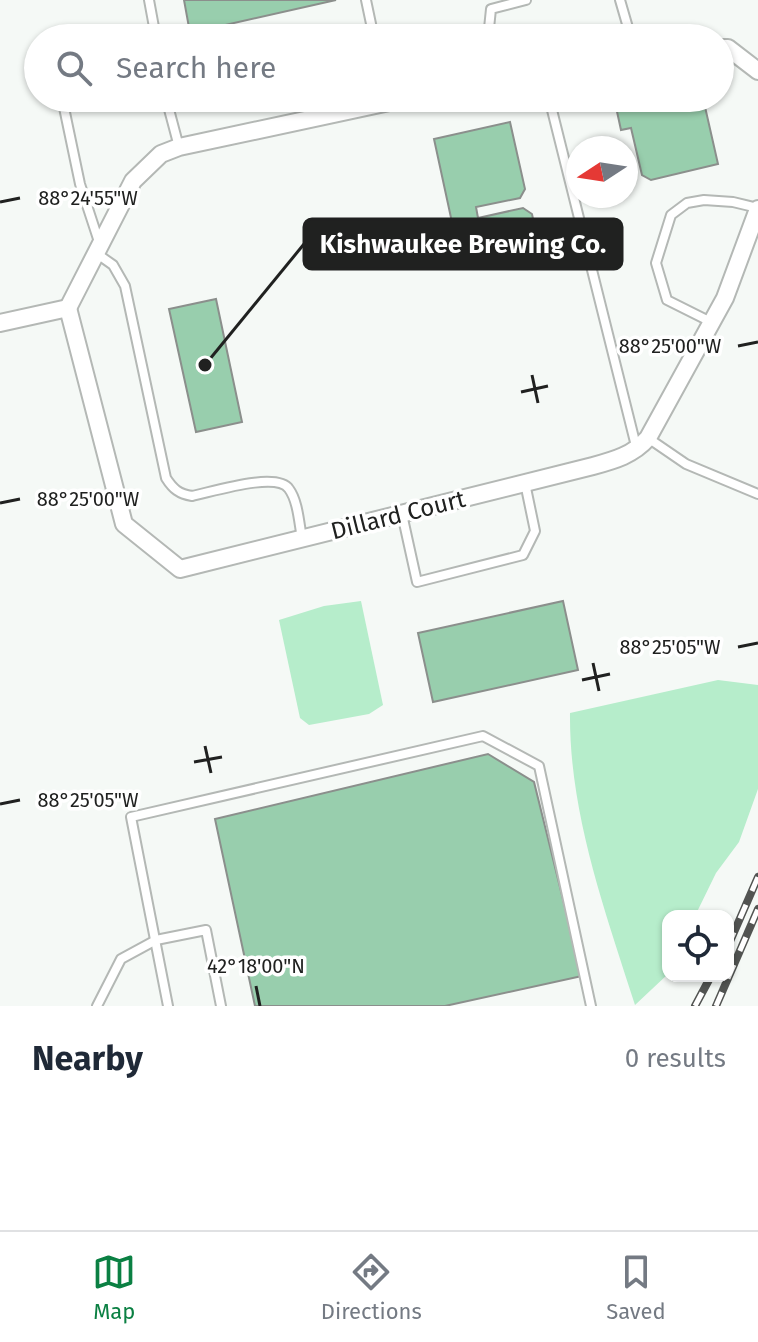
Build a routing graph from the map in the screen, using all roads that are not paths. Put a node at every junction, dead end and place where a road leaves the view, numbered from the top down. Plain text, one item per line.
1 (149, 0) edge
2 (366, 0) edge
3 (526, 0) edge
4 (620, 0) edge
5 (153, 24) edge
6 (371, 24) edge
7 (489, 24) edge
8 (627, 24) edge
9 (734, 51) edge
10 (754, 62) edge
11 (65, 112) edge
12 (170, 112) edge
13 (335, 112) edge
14 (553, 112) edge
15 (179, 147) junction
16 (758, 208) edge
17 (98, 249) junction
18 (68, 308) junction
19 (712, 322) junction
20 (0, 323) edge
21 (643, 444) junction
22 (525, 483) junction
23 (758, 494) edge
24 (402, 514) junction
25 (302, 539) junction
26 (156, 940) junction
27 (97, 1006) edge
28 (168, 1006) edge
29 (221, 1006) edge
30 (591, 1006) edge

1 - 5 lane
2 - 6 lane
3 - 7 lane
4 - 8 lane
9 - 10 street
11 - 17 lane
12 - 15 lane
13 - 15 street
14 - 21 lane
15 - 17 street
16 - 19 street
16 - 19 lane
17 - 18 street
17 - 25 lane
18 - 20 street
18 - 25 street, Dillard Court
19 - 21 street
21 - 22 street, Dillard Court
21 - 23 lane
22 - 24 street, Dillard Court
22 - 24 lane
24 - 25 street, Dillard Court
26 - 27 lane
26 - 28 lane
26 - 29 lane
26 - 30 lane

